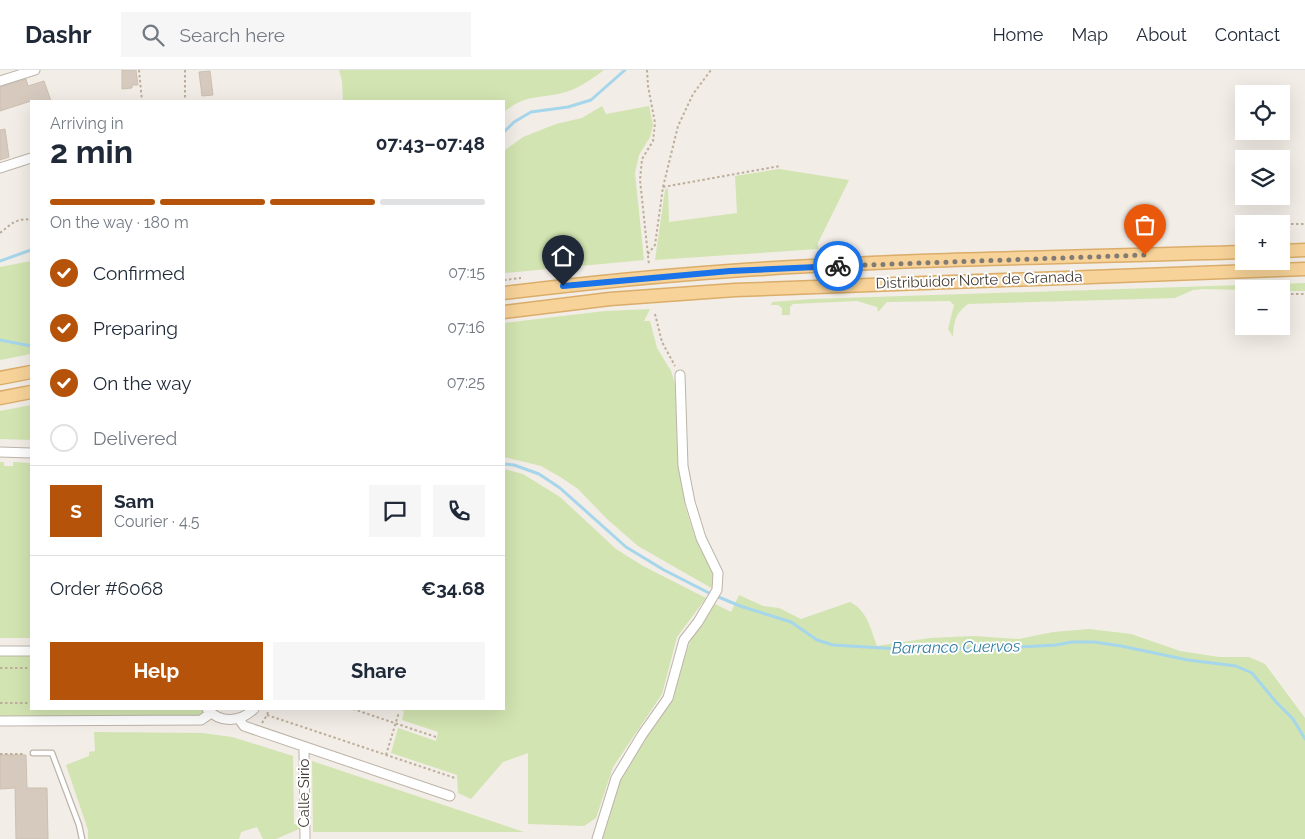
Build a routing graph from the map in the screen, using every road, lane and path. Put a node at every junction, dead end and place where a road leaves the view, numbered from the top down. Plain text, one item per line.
1 (35, 70) edge
2 (139, 70) edge
3 (185, 70) edge
4 (647, 70) edge
5 (711, 70) edge
6 (0, 81) edge
7 (142, 100) edge
8 (186, 100) edge
9 (30, 158) edge
10 (780, 166) dead end
11 (0, 168) edge
12 (663, 187) junction
13 (30, 220) edge
14 (1290, 224) edge
15 (1305, 224) edge
16 (0, 234) edge
17 (1305, 250) edge
18 (1290, 251) edge
19 (1235, 252) edge
20 (648, 254) junction
21 (650, 265) dead end
22 (1305, 269) edge
23 (505, 293) edge
24 (1290, 294) edge
25 (1305, 294) edge
26 (505, 312) edge
27 (656, 314) dead end
28 (30, 372) edge
29 (680, 375) joint
30 (0, 378) edge
31 (30, 392) edge
32 (0, 398) edge
33 (0, 452) edge
34 (30, 453) edge
35 (0, 651) edge
36 (30, 651) edge
37 (0, 668) edge
38 (30, 668) edge
39 (0, 703) edge
40 (30, 703) edge
41 (253, 710) edge
42 (269, 710) edge
43 (356, 710) edge
44 (209, 711) edge
45 (399, 712) dead end
46 (267, 715) junction
47 (239, 719) junction
48 (0, 721) edge
49 (396, 723) junction
50 (260, 725) dead end
51 (326, 735) junction
52 (436, 736) dead end
53 (324, 740) dead end
54 (304, 747) junction
55 (0, 754) edge
56 (33, 754) joint
57 (386, 755) junction
58 (431, 770) junction
59 (430, 775) dead end
60 (455, 778) dead end
61 (450, 796) dead end
62 (82, 839) edge
63 (305, 839) edge
64 (597, 839) edge

1 - 6 street
2 - 7 path
3 - 8 path
4 - 20 path
5 - 12 path
9 - 11 street
10 - 12 path
12 - 20 path
13 - 16 path
14 - 15 path
17 - 18 main road
19 - 23 main road, Distribuidor Norte de Granada
20 - 21 path
22 - 26 main road, Distribuidor Norte de Granada
24 - 25 path
27 - 29 path
28 - 30 main road
29 - 64 street
31 - 32 main road
33 - 34 street
35 - 36 street
37 - 38 path
39 - 40 path
41 - 47 street
42 - 46 path
43 - 49 path
44 - 47 street
44 - 48 street
45 - 49 path
46 - 50 path
46 - 51 path
47 - 54 street
49 - 52 path
49 - 57 path
51 - 53 path
51 - 57 path
54 - 61 street
54 - 63 street, Calle Sirio
55 - 56 path
56 - 62 lane
57 - 58 path
58 - 59 path
58 - 60 path

